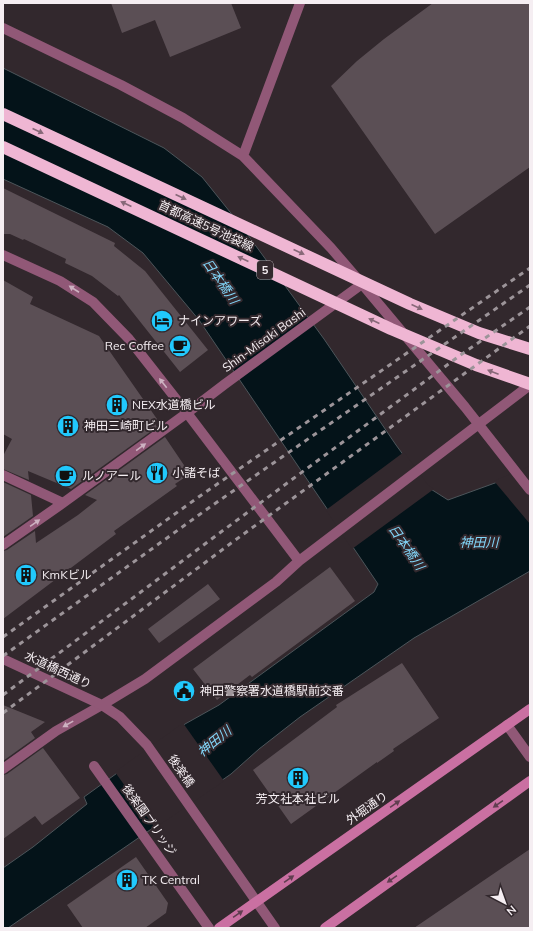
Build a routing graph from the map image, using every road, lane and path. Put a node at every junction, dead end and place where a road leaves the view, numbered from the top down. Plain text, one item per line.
1 (300, 3) edge
2 (3, 28) edge
3 (3, 114) edge
4 (3, 147) edge
5 (243, 156) junction
6 (3, 255) edge
7 (362, 284) junction
8 (530, 349) edge
9 (530, 385) edge
10 (188, 413) junction
11 (478, 424) junction
12 (3, 475) edge
13 (530, 490) edge
14 (63, 503) junction
15 (3, 545) edge
16 (299, 561) junction
17 (3, 659) edge
18 (102, 705) junction
19 (530, 709) edge
20 (507, 725) junction
21 (147, 745) joint
22 (530, 757) edge
23 (94, 766) dead end
24 (3, 769) edge
25 (530, 781) edge
26 (153, 849) junction
27 (144, 855) dead end
28 (257, 902) junction
29 (209, 928) edge
30 (219, 928) edge
31 (275, 928) edge
32 (325, 928) edge

1 - 5 street
2 - 5 street
3 -> 8 highway, 首都高速5号池袋線
9 -> 4 highway, 首都高速5号池袋線 / 5
5 - 7 street
10 -> 6 street
7 - 10 street, Shin-Misaki Bashi
7 - 11 street
9 - 11 street
14 -> 10 street, Shin-Misaki Bashi
10 - 16 street
11 - 13 street
11 - 16 street
12 - 14 street
15 -> 14 street, Shin-Misaki Bashi
16 - 18 street
17 - 18 street, 水道橋西通り
18 - 21 street, 水道橋西通り
18 -> 24 street
19 - 20 main road, 外堀通り
20 - 22 street
28 -> 20 main road, 外堀通り
21 - 28 street, 後楽橋
23 - 26 street, 後楽園ブリッジ
25 -> 32 main road
26 - 27 street
26 - 29 street, 後楽園ブリッジ
30 -> 28 main road, 外堀通り
28 - 31 street, 後楽橋

